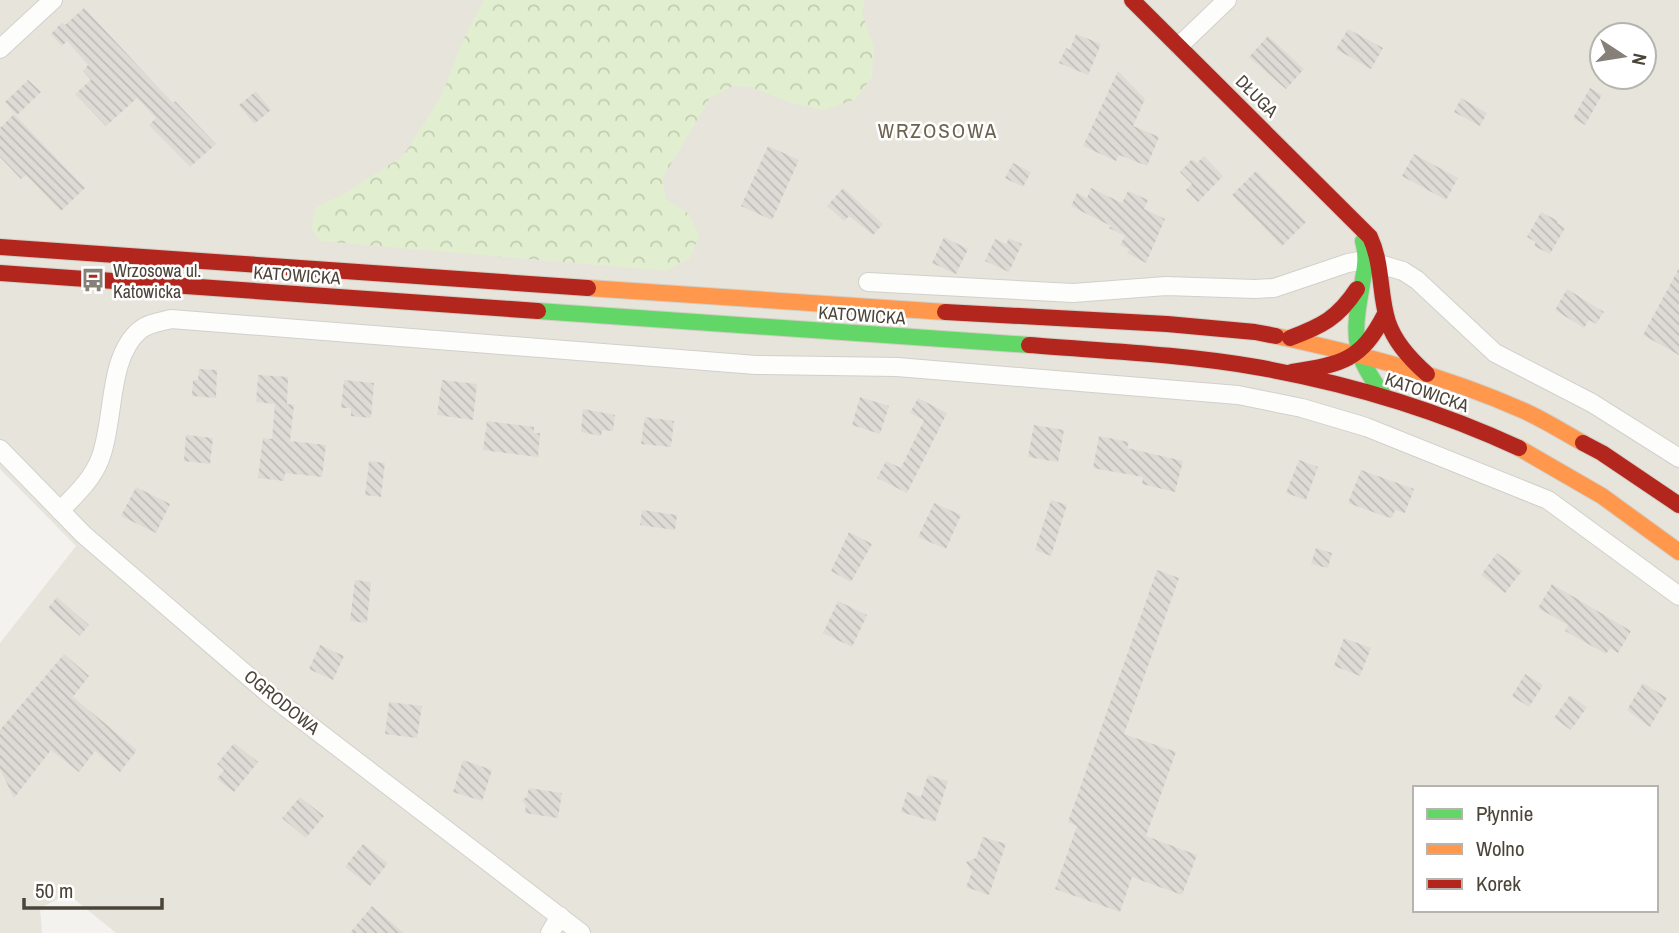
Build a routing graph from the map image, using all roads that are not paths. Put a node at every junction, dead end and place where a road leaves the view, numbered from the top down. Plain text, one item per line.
1 (53, 0) edge
2 (1132, 0) edge
3 (1227, 0) edge
4 (1179, 46) junction
5 (0, 49) edge
6 (0, 247) edge
7 (1373, 262) junction
8 (0, 273) edge
9 (1363, 278) junction
10 (868, 282) dead end
11 (1385, 313) junction
12 (1290, 338) junction
13 (1357, 354) junction
14 (1287, 372) junction
15 (1427, 374) junction
16 (1385, 397) junction
17 (0, 449) edge
18 (1679, 458) edge
19 (1679, 505) edge
20 (60, 511) junction
21 (1679, 552) edge
22 (1679, 596) edge
23 (559, 916) junction
24 (550, 933) edge
25 (582, 933) edge

1 - 5 street
2 - 4 main road, DŁUGA
3 - 4 street
4 - 7 main road, DŁUGA
6 - 12 main road, KATOWICKA
7 - 9 main road
7 - 10 street
7 - 11 main road, DŁUGA
7 - 18 street
8 - 14 main road, KATOWICKA
9 - 12 main road
9 - 13 main road
11 - 13 main road
11 - 15 main road, DŁUGA
12 - 13 main road, KATOWICKA
13 - 14 main road
13 - 15 main road, KATOWICKA
13 - 16 main road
14 - 16 main road, KATOWICKA
15 - 19 main road, KATOWICKA
16 - 21 main road, KATOWICKA
17 - 20 street, OGRODOWA
20 - 22 street
20 - 23 street, OGRODOWA
23 - 24 street
23 - 25 street, OGRODOWA

